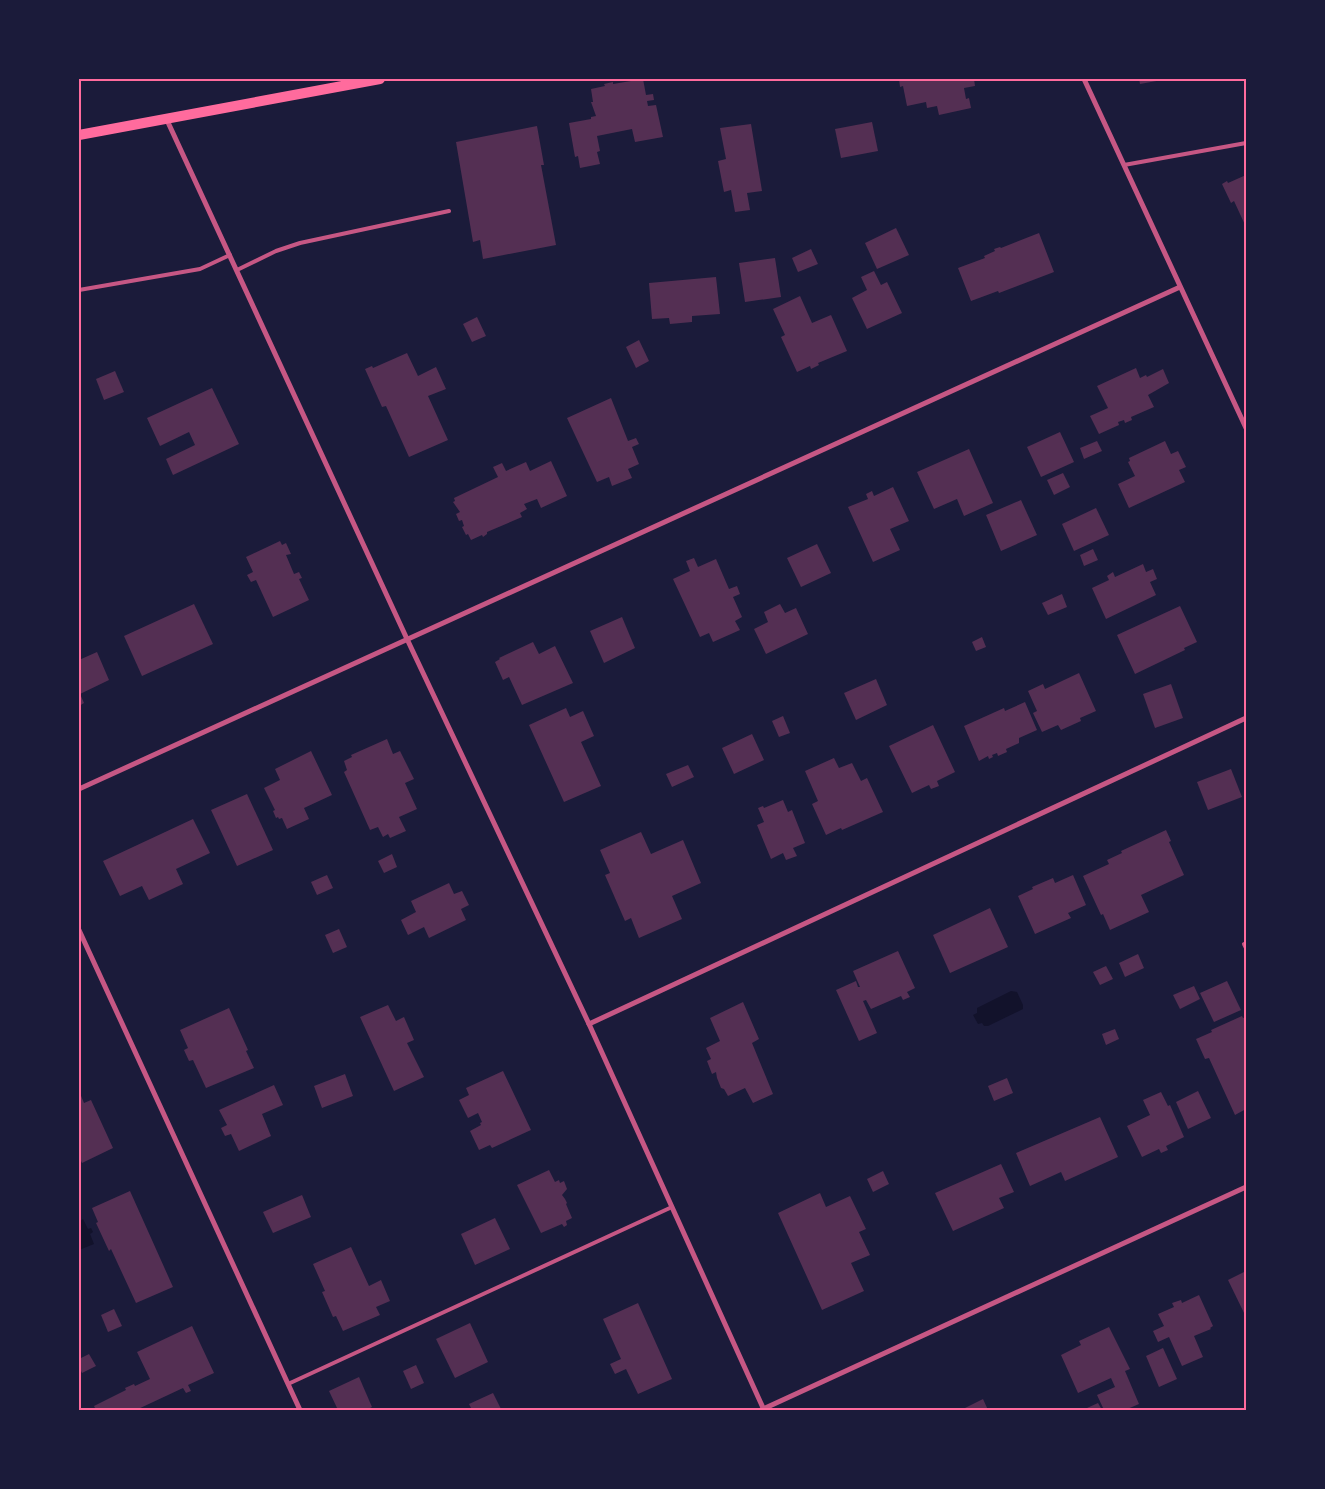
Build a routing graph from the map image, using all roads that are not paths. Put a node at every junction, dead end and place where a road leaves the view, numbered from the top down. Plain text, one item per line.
1 (380, 79) edge
2 (1084, 79) edge
3 (166, 118) junction
4 (79, 135) edge
5 (1246, 143) edge
6 (1124, 165) junction
7 (449, 211) dead end
8 (230, 255) junction
9 (237, 270) junction
10 (1180, 287) junction
11 (79, 290) edge
12 (1246, 428) edge
13 (408, 639) junction
14 (1246, 718) edge
15 (79, 789) edge
16 (79, 930) edge
17 (589, 1024) junction
18 (1246, 1187) edge
19 (672, 1207) junction
20 (288, 1384) junction
21 (300, 1410) edge
22 (763, 1410) edge

1 - 3 main road
2 - 6 street
3 - 4 main road
3 - 8 street
5 - 6 lane
6 - 10 street
7 - 9 lane
8 - 9 street
8 - 11 lane
9 - 13 street
10 - 12 street
10 - 13 street
13 - 15 street
13 - 17 street
14 - 17 street
16 - 20 street
17 - 19 street
18 - 22 street
19 - 20 lane
19 - 22 street
20 - 21 street

